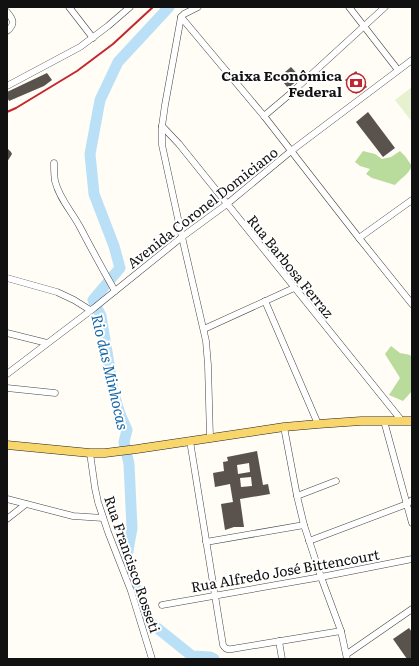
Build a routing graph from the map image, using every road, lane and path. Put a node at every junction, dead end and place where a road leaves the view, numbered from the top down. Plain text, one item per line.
1 (69, 7) edge
2 (130, 7) edge
3 (198, 7) edge
4 (349, 7) edge
5 (385, 7) edge
6 (7, 12) edge
7 (180, 19) junction
8 (364, 26) junction
9 (7, 31) edge
10 (93, 38) junction
11 (412, 60) edge
12 (398, 70) junction
13 (7, 86) edge
14 (264, 116) junction
15 (162, 126) junction
16 (291, 152) junction
17 (54, 163) dead end
18 (412, 200) edge
19 (227, 204) junction
20 (182, 237) junction
21 (359, 238) junction
22 (7, 278) edge
23 (294, 288) junction
24 (115, 291) junction
25 (265, 301) junction
26 (412, 304) edge
27 (92, 309) junction
28 (204, 330) junction
29 (7, 333) edge
30 (46, 344) junction
31 (7, 374) edge
32 (7, 388) edge
33 (55, 393) dead end
34 (384, 421) junction
35 (402, 421) junction
36 (412, 421) edge
37 (318, 424) junction
38 (284, 428) junction
39 (210, 438) junction
40 (190, 441) junction
41 (7, 445) edge
42 (90, 453) junction
43 (336, 481) dead end
44 (297, 496) junction
45 (7, 499) edge
46 (410, 502) edge
47 (26, 504) junction
48 (103, 518) junction
49 (7, 519) edge
50 (412, 523) edge
51 (304, 525) junction
52 (309, 541) junction
53 (206, 542) junction
54 (412, 559) edge
55 (321, 577) junction
56 (215, 595) junction
57 (162, 605) dead end
58 (412, 609) edge
59 (340, 631) junction
60 (279, 641) junction
61 (347, 657) edge
62 (152, 659) edge
63 (282, 659) edge

1 - 10 street
2 - 10 street
3 - 7 street
4 - 8 street
5 - 8 street
6 - 9 street
7 - 14 street
7 - 15 street
8 - 12 street
8 - 14 street
10 - 13 street
11 - 12 street, Avenida Coronel Domiciano
12 - 16 street, Avenida Coronel Domiciano
14 - 16 street
15 - 19 street, Rua Barbosa Ferraz
15 - 20 street
16 - 19 street, Avenida Coronel Domiciano
16 - 21 street
17 - 24 street
18 - 21 street
19 - 20 street, Avenida Coronel Domiciano
19 - 23 street, Rua Barbosa Ferraz
20 - 24 street, Avenida Coronel Domiciano
20 - 28 street
21 - 26 street
22 - 27 street
23 - 25 street
23 - 35 street, Rua Barbosa Ferraz
24 - 27 street, Avenida Coronel Domiciano
25 - 28 street
25 - 37 street
27 - 30 street, Avenida Coronel Domiciano
28 - 39 street
29 - 30 street
30 - 31 street, Avenida Coronel Domiciano
32 - 33 street
34 - 35 main road
34 - 37 main road
34 - 46 street
35 - 36 main road
37 - 38 main road
38 - 39 main road
38 - 44 street
39 - 40 main road
40 - 42 main road
40 - 53 street
41 - 42 main road
42 - 48 street, Rua Francisco Rosseti
43 - 44 street
44 - 51 street
45 - 47 street
46 - 50 street
46 - 52 street
47 - 48 street
47 - 49 street
48 - 62 street, Rua Francisco Rosseti
51 - 52 street
51 - 53 street
52 - 55 street
53 - 56 street
54 - 55 street, Rua Alfredo José Bittencourt
55 - 56 street, Rua Alfredo José Bittencourt
55 - 59 street
56 - 57 street, Rua Alfredo José Bittencourt
56 - 60 street
58 - 61 street
59 - 60 street
59 - 61 street
60 - 63 street

